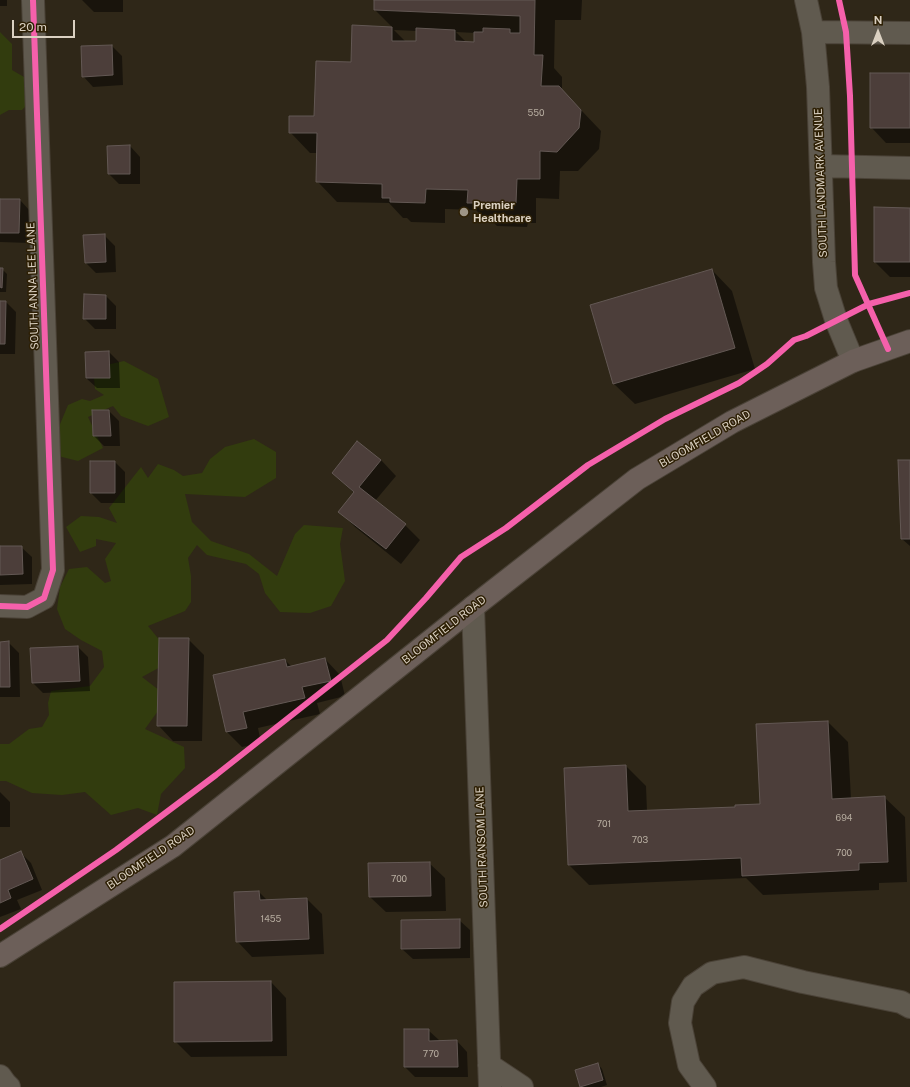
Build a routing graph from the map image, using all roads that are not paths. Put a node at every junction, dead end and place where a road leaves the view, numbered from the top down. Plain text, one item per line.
1 (33, 0) edge
2 (806, 0) edge
3 (813, 32) junction
4 (910, 32) edge
5 (821, 166) junction
6 (910, 168) edge
7 (910, 341) edge
8 (853, 361) junction
9 (0, 606) edge
10 (473, 607) junction
11 (0, 956) edge
12 (910, 1007) edge
13 (489, 1065) junction
14 (0, 1076) edge
15 (9, 1087) edge
16 (490, 1087) edge
17 (522, 1087) edge
18 (705, 1087) edge

1 - 9 street, SOUTH ANNA LEE LANE
2 - 3 street, SOUTH LANDMARK AVENUE
3 - 4 street
3 - 5 street, SOUTH LANDMARK AVENUE
5 - 6 street
5 - 8 street, SOUTH LANDMARK AVENUE
7 - 8 main road, BLOOMFIELD ROAD
8 - 10 main road, BLOOMFIELD ROAD
10 - 11 main road, BLOOMFIELD ROAD
10 - 13 street, SOUTH RANSOM LANE
12 - 18 street
13 - 16 street, SOUTH RANSOM LANE
13 - 17 street
14 - 15 street

